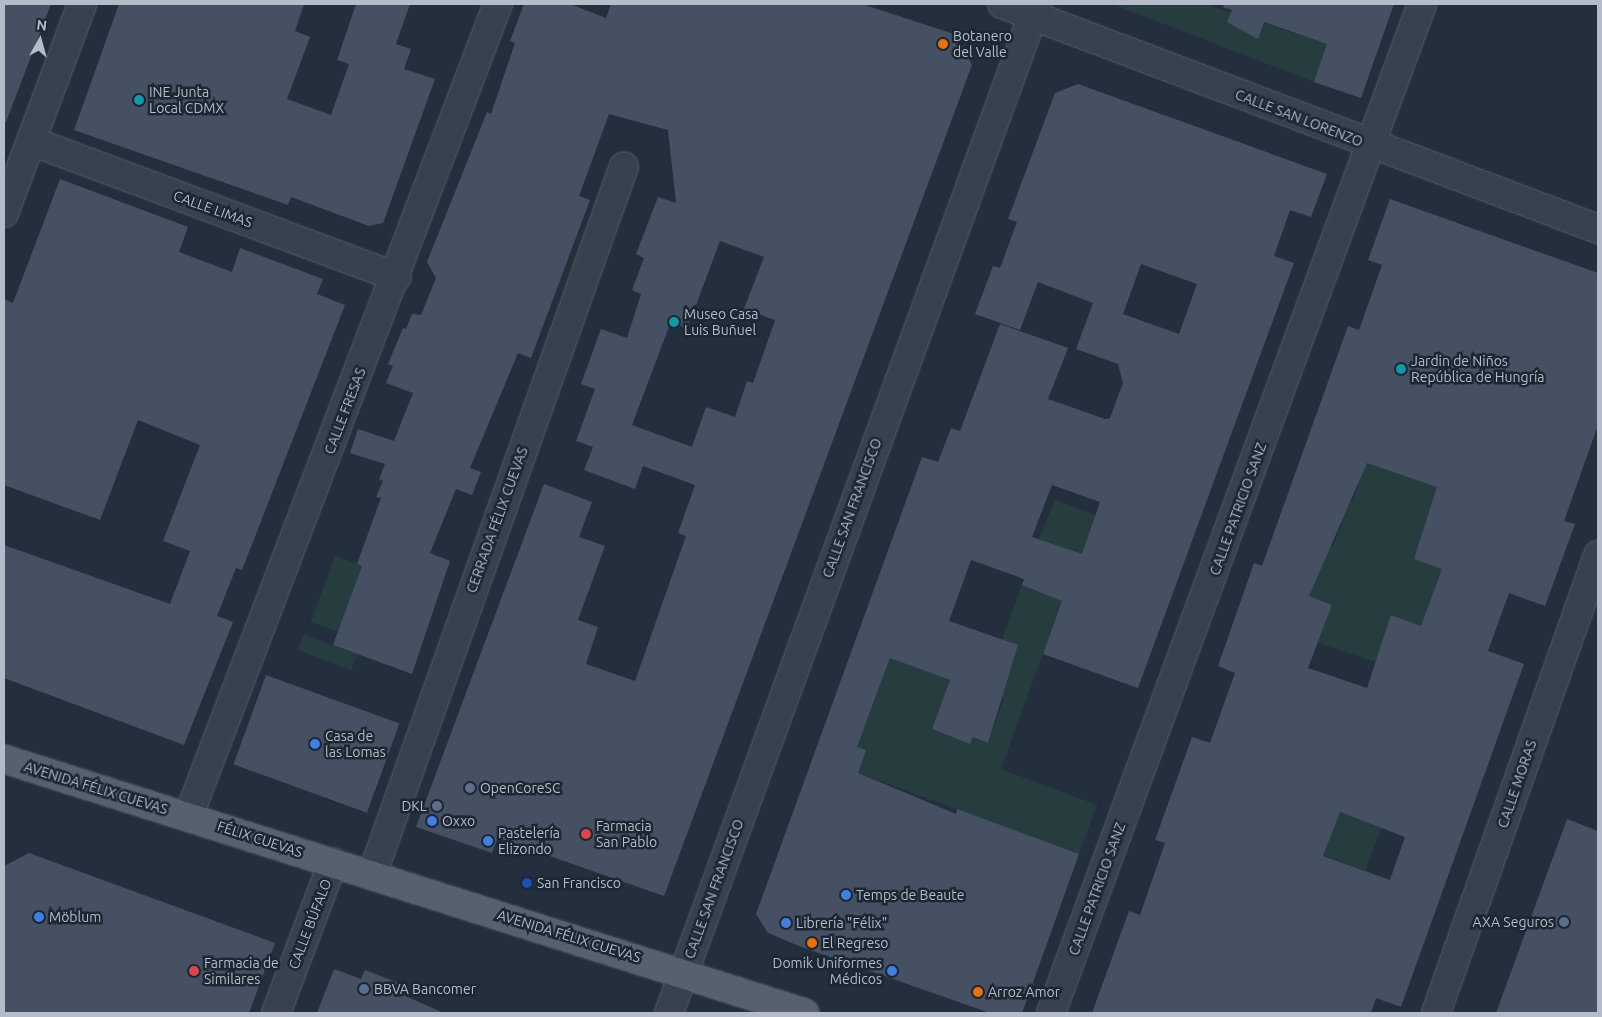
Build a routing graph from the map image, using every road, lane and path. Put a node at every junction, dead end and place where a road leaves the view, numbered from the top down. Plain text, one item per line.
1 (82, 4) edge
2 (498, 4) edge
3 (1002, 4) edge
4 (1422, 4) edge
5 (1034, 9) edge
6 (31, 140) junction
7 (1372, 146) junction
8 (624, 166) dead end
9 (4, 213) edge
10 (1598, 229) edge
11 (396, 277) junction
12 (1598, 555) edge
13 (4, 759) edge
14 (188, 816) junction
15 (333, 862) junction
16 (372, 875) junction
17 (684, 972) junction
18 (276, 1013) edge
19 (669, 1013) edge
20 (805, 1013) edge
21 (1051, 1013) edge
22 (1436, 1013) edge

1 - 6 street
2 - 11 street, CALLE FRESAS
3 - 5 street, CALLE SAN LORENZO
4 - 7 street, CALLE PATRICIO SANZ
5 - 7 street, CALLE SAN LORENZO
5 - 17 street, CALLE SAN FRANCISCO
6 - 9 street
6 - 11 street, CALLE LIMAS
7 - 10 street, CALLE SAN LORENZO
7 - 21 street, CALLE PATRICIO SANZ
8 - 16 street, CERRADA FÉLIX CUEVAS
11 - 14 street, CALLE FRESAS
12 - 22 street, CALLE MORAS
13 - 14 main road, AVENIDA FÉLIX CUEVAS
14 - 15 main road, FÉLIX CUEVAS
15 - 16 main road, AVENIDA FÉLIX CUEVAS
15 - 18 street, CALLE BÚFALO
16 - 17 main road, AVENIDA FÉLIX CUEVAS
17 - 19 street, CALLE SAN FRANCISCO
17 - 20 main road, AVENIDA FÉLIX CUEVAS

